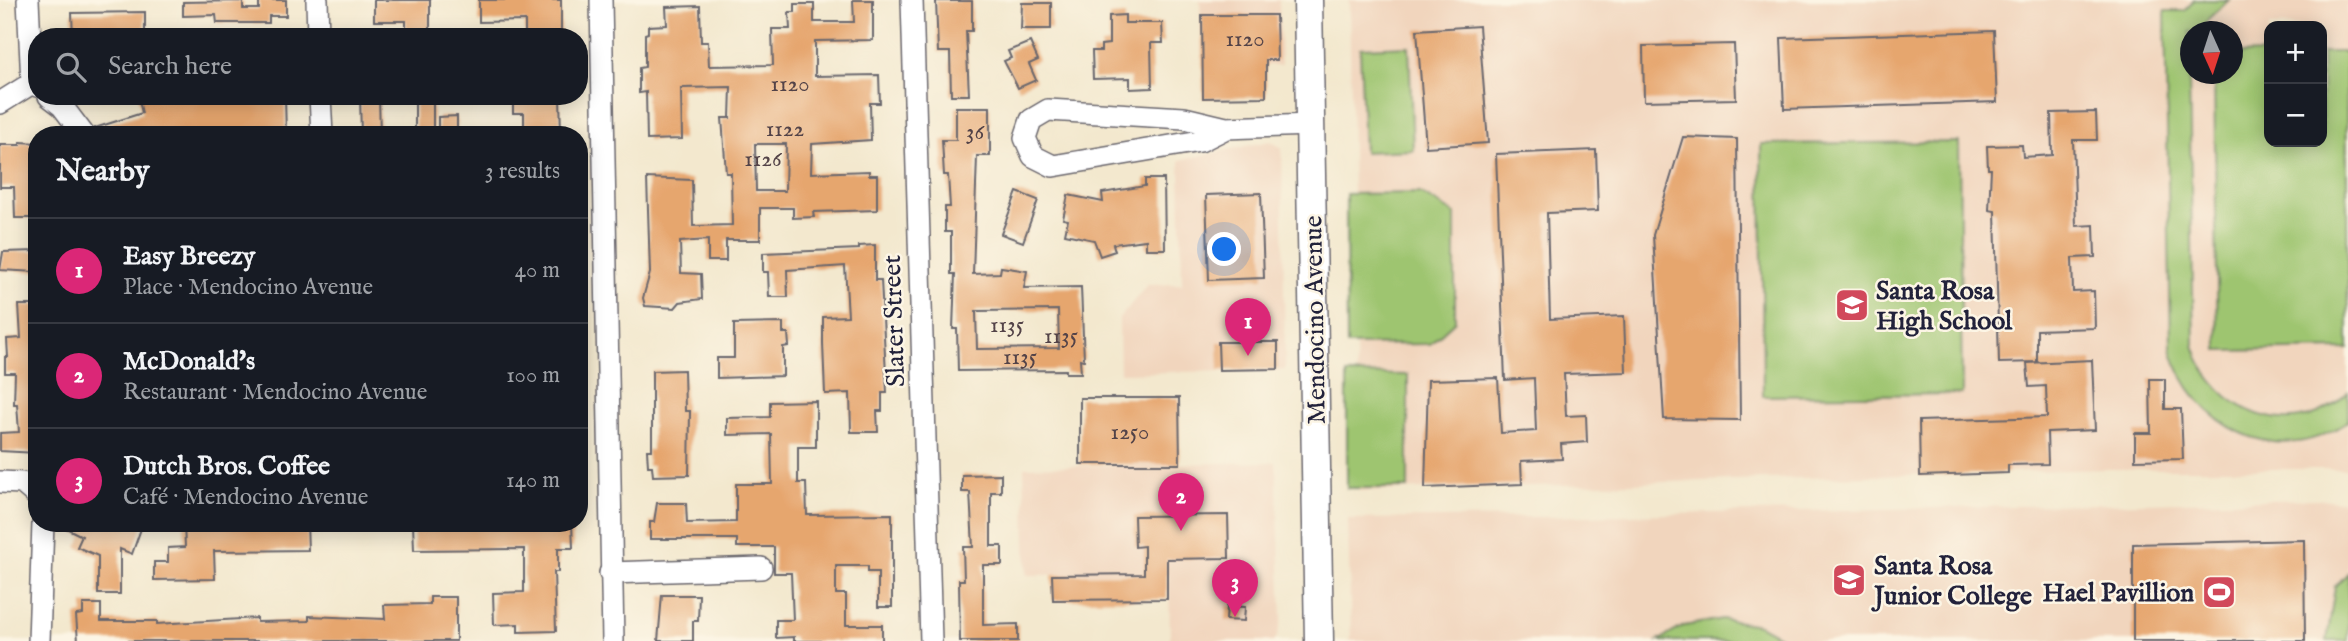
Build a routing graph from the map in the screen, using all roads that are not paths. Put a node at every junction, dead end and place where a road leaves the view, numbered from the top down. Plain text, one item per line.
1 (28, 0) edge
2 (317, 0) edge
3 (601, 0) edge
4 (912, 0) edge
5 (1308, 0) edge
6 (30, 28) edge
7 (318, 28) edge
8 (28, 88) edge
9 (0, 103) edge
10 (61, 105) edge
11 (320, 105) edge
12 (1311, 125) junction
13 (77, 126) edge
14 (322, 126) edge
15 (1226, 128) junction
16 (0, 482) edge
17 (28, 488) edge
18 (43, 532) edge
19 (761, 568) dead end
20 (610, 573) junction
21 (39, 641) edge
22 (612, 641) edge
23 (931, 641) edge
24 (1319, 641) edge

1 - 6 street
2 - 7 street
3 - 20 street
4 - 23 street, Slater Street
5 - 12 main road, Mendocino Avenue
8 - 9 street
10 - 13 street
11 - 14 street
12 - 15 street
12 - 24 main road, Mendocino Avenue
15 - 15 street
16 - 17 street
18 - 21 street
19 - 20 street
20 - 22 street

